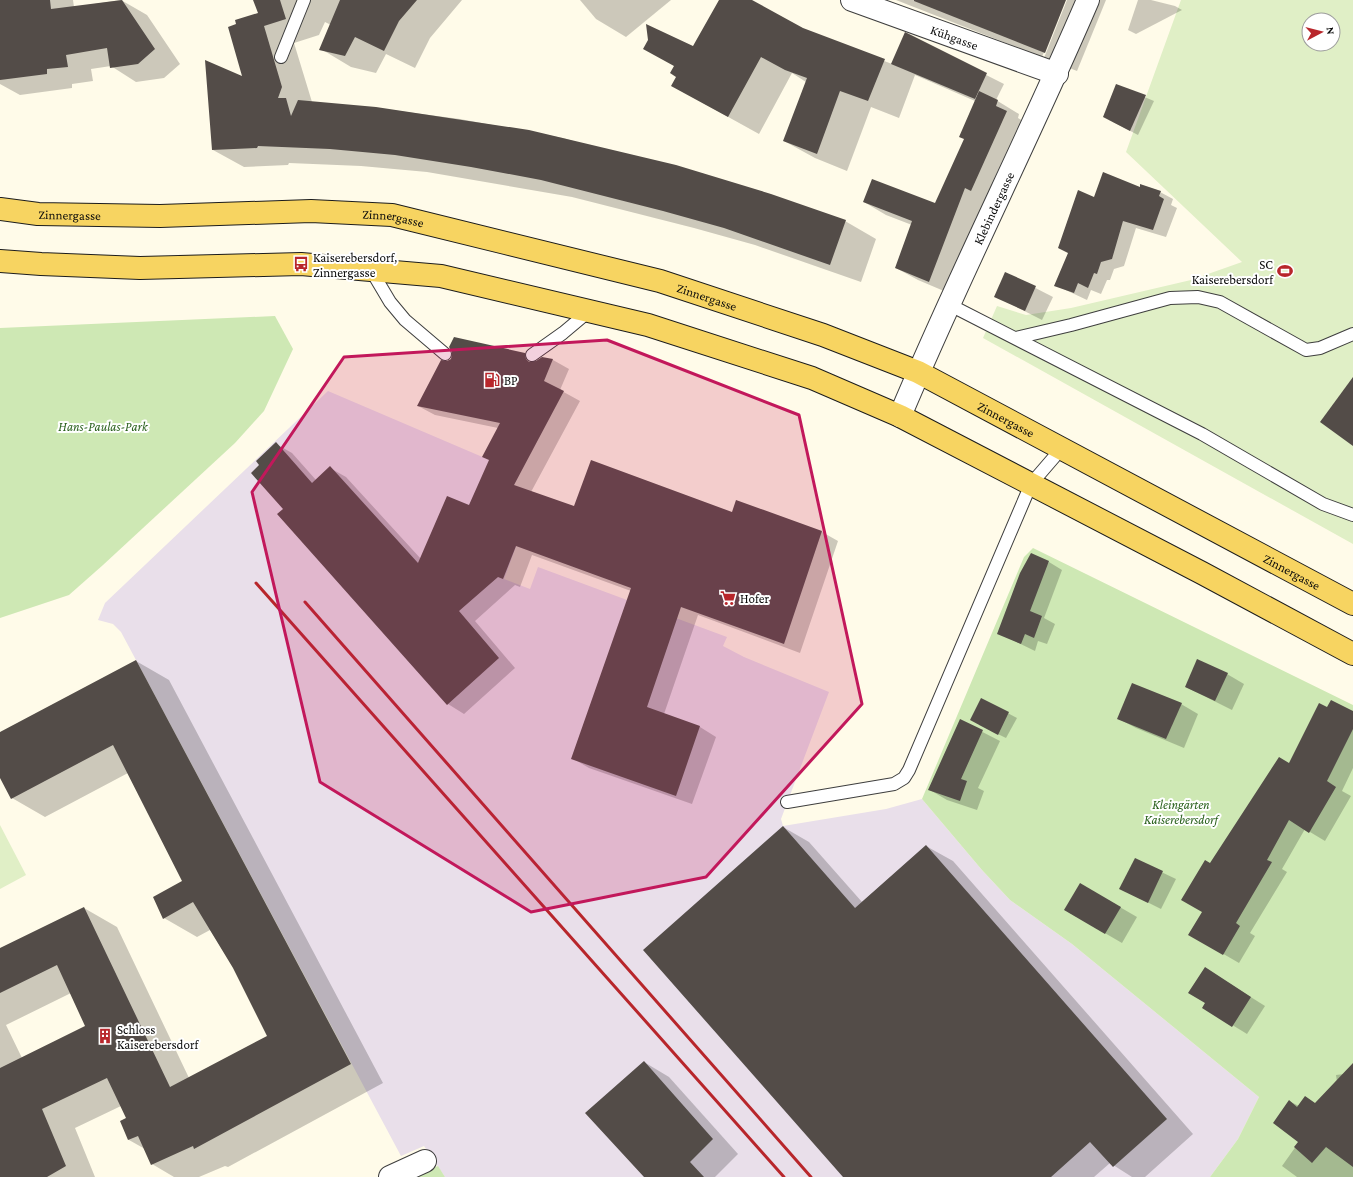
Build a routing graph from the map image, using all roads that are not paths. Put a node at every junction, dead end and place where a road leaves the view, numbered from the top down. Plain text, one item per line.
1 (304, 0) edge
2 (852, 0) edge
3 (1088, 0) edge
4 (281, 57) dead end
5 (1057, 74) junction
6 (0, 209) edge
7 (0, 261) edge
8 (371, 270) junction
9 (948, 304) junction
10 (588, 312) junction
11 (1353, 334) edge
12 (1016, 338) junction
13 (445, 354) dead end
14 (532, 355) dead end
15 (918, 372) junction
16 (900, 416) junction
17 (1062, 448) junction
18 (1031, 484) junction
19 (1353, 516) edge
20 (1353, 604) edge
21 (1353, 654) edge
22 (787, 802) dead end
23 (425, 1161) dead end
24 (390, 1177) edge

1 - 4 lane
2 - 5 street, Kühgasse
3 - 5 street, Klebindergasse
5 - 9 street, Klebindergasse
6 - 15 main road, Zinnergasse
7 - 8 main road
8 - 10 main road
8 - 13 lane
9 - 12 lane
9 - 15 street, Klebindergasse
10 - 14 lane
10 - 16 main road
11 - 12 lane
12 - 19 lane
15 - 16 street, Klebindergasse
15 - 17 main road, Zinnergasse
16 - 18 main road
17 - 18 lane
17 - 20 main road, Zinnergasse
18 - 21 main road
18 - 22 lane
23 - 24 street

